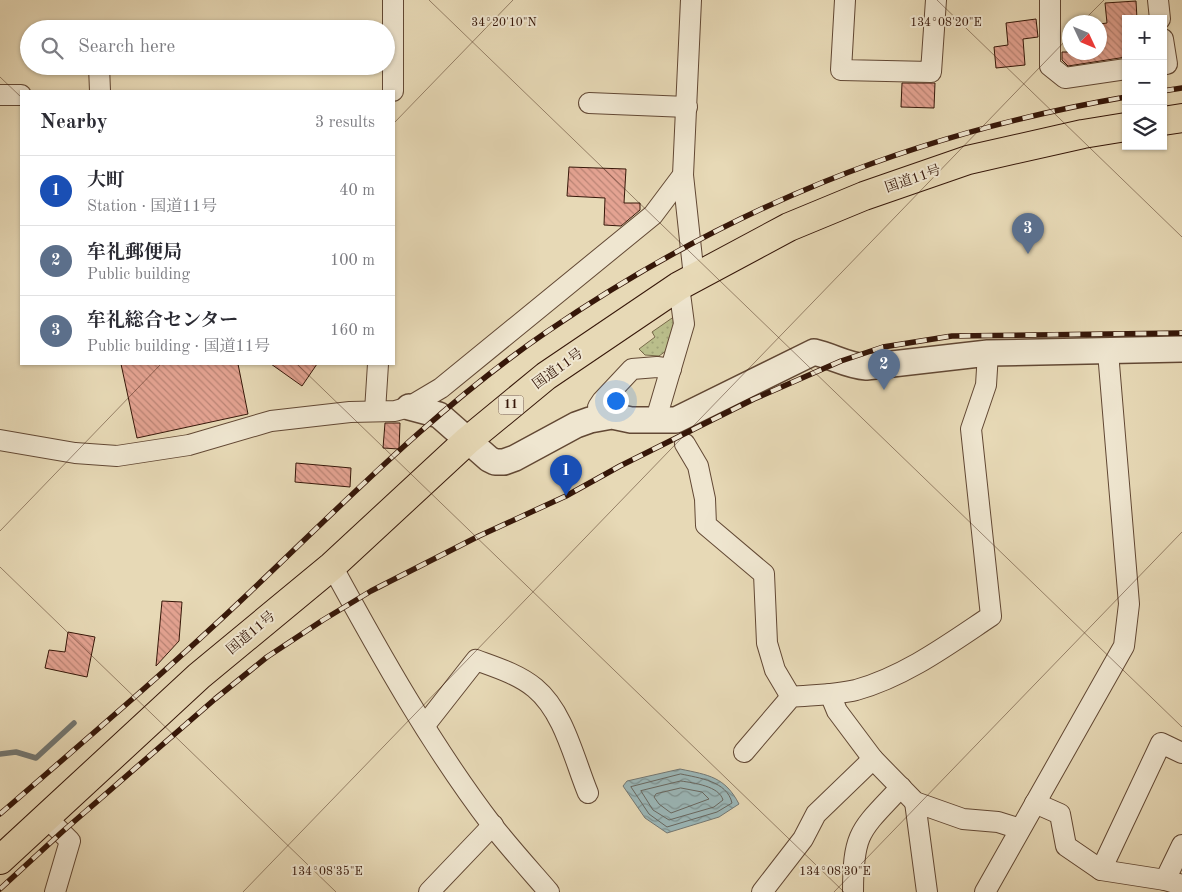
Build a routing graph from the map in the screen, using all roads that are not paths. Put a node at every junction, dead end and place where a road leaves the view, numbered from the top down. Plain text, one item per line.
1 (393, 0) edge
2 (692, 0) edge
3 (845, 0) edge
4 (936, 0) edge
5 (1050, 0) edge
6 (1158, 0) edge
7 (1160, 15) edge
8 (393, 20) edge
9 (1122, 70) edge
10 (99, 75) edge
11 (393, 75) edge
12 (100, 90) edge
13 (393, 90) edge
14 (0, 95) edge
15 (20, 95) edge
16 (589, 103) dead end
17 (687, 107) junction
18 (1182, 118) edge
19 (1167, 120) edge
20 (1122, 128) edge
21 (683, 175) junction
22 (686, 282) junction
23 (1108, 352) junction
24 (988, 353) junction
25 (1178, 353) edge
26 (378, 365) edge
27 (671, 369) junction
28 (409, 407) junction
29 (375, 411) junction
30 (600, 419) junction
31 (656, 419) junction
32 (0, 440) edge
33 (467, 441) junction
34 (684, 444) dead end
35 (332, 566) junction
36 (830, 694) junction
37 (791, 697) junction
38 (425, 725) junction
39 (744, 752) dead end
40 (1182, 753) edge
41 (874, 759) junction
42 (901, 787) junction
43 (588, 793) dead end
44 (915, 802) junction
45 (1035, 803) junction
46 (46, 817) junction
47 (492, 825) junction
48 (1020, 829) junction
49 (1182, 845) edge
50 (0, 860) edge
51 (1101, 870) junction
52 (1173, 883) edge
53 (55, 892) edge
54 (429, 892) edge
55 (549, 892) edge
56 (762, 892) edge
57 (853, 892) edge
58 (927, 892) edge
59 (985, 892) edge

1 - 8 street
2 - 17 street
3 - 4 street
5 - 9 street
6 - 7 street
10 - 12 street
11 - 13 street
14 - 15 street
16 - 17 street
17 - 21 street
18 - 19 highway
20 - 22 highway, 国道11号 / 11
21 - 22 street
21 - 28 street
22 - 27 street
22 - 33 highway, 国道11号 / 11
23 - 24 street
23 - 25 street
23 - 45 street
24 - 31 street
24 - 36 street
26 - 29 street
27 - 30 street
27 - 31 street
28 - 29 street
28 - 33 street
29 - 32 street
30 - 31 street
30 - 33 street
33 - 35 highway, 国道11号 / 11
34 - 37 street
35 - 38 street
35 - 46 highway, 国道11号 / 11
36 - 37 street
36 - 41 street
37 - 39 street
38 - 43 street
38 - 47 street
40 - 51 street
41 - 42 street
41 - 56 street
42 - 44 street
42 - 57 street
44 - 48 street
44 - 58 street
45 - 48 street
45 - 51 street
46 - 50 highway, 国道11号 / 11
46 - 53 street
47 - 54 street
47 - 55 street
48 - 59 street
49 - 52 street
51 - 52 street

